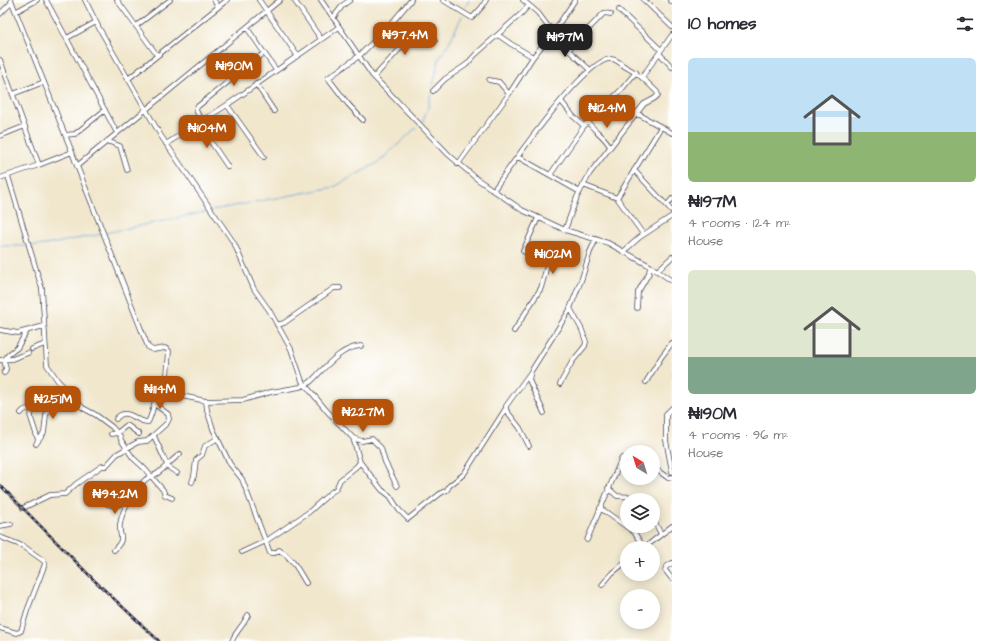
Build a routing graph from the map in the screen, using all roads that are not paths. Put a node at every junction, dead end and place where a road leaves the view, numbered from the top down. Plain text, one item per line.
1 (37, 0) edge
2 (46, 0) edge
3 (85, 0) edge
4 (117, 0) edge
5 (170, 0) edge
6 (214, 0) edge
7 (227, 0) edge
8 (259, 0) edge
9 (280, 0) edge
10 (294, 0) edge
11 (321, 0) edge
12 (350, 0) edge
13 (411, 0) edge
14 (443, 0) edge
15 (486, 0) edge
16 (523, 0) edge
17 (575, 0) edge
18 (644, 0) edge
19 (12, 1) edge
20 (529, 5) junction
21 (218, 7) junction
22 (619, 10) dead end
23 (17, 11) junction
24 (267, 12) junction
25 (0, 14) edge
26 (611, 14) dead end
27 (333, 18) junction
28 (96, 22) junction
29 (136, 26) junction
30 (338, 27) junction
31 (246, 28) junction
32 (672, 28) edge
33 (553, 33) junction
34 (498, 35) junction
35 (672, 35) edge
36 (67, 38) junction
37 (321, 39) junction
38 (435, 41) dead end
39 (568, 50) junction
40 (660, 52) junction
41 (264, 53) junction
42 (158, 55) junction
43 (297, 55) junction
44 (359, 56) junction
45 (533, 57) junction
46 (0, 60) edge
47 (672, 67) edge
48 (276, 70) junction
49 (590, 70) junction
50 (636, 72) junction
51 (374, 77) junction
52 (642, 77) junction
53 (128, 79) junction
54 (489, 80) dead end
55 (44, 82) junction
56 (256, 84) junction
57 (433, 91) dead end
58 (13, 94) junction
59 (509, 94) junction
60 (561, 101) junction
61 (227, 105) junction
62 (146, 109) junction
63 (105, 110) junction
64 (274, 110) dead end
65 (637, 115) junction
66 (363, 120) dead end
67 (200, 122) junction
68 (588, 122) junction
69 (25, 126) junction
70 (584, 126) junction
71 (661, 127) junction
72 (117, 132) junction
73 (672, 133) edge
74 (65, 135) junction
75 (0, 136) edge
76 (107, 141) junction
77 (166, 144) junction
78 (610, 147) junction
79 (72, 152) junction
80 (264, 157) dead end
81 (518, 157) junction
82 (458, 164) junction
83 (39, 165) junction
84 (77, 166) junction
85 (228, 167) dead end
86 (127, 170) dead end
87 (634, 170) junction
88 (550, 175) junction
89 (8, 176) junction
90 (0, 178) edge
91 (583, 185) junction
92 (493, 191) junction
93 (580, 192) junction
94 (617, 198) junction
95 (672, 199) edge
96 (667, 205) junction
97 (672, 211) edge
98 (672, 216) edge
99 (538, 218) junction
100 (565, 230) junction
101 (643, 234) junction
102 (596, 239) junction
103 (623, 252) junction
104 (672, 257) edge
105 (650, 266) junction
106 (657, 271) junction
107 (672, 281) edge
108 (340, 288) dead end
109 (570, 308) junction
110 (637, 308) dead end
111 (44, 326) junction
112 (277, 326) junction
113 (0, 330) edge
114 (514, 331) dead end
115 (27, 332) junction
116 (672, 343) edge
117 (46, 344) junction
118 (361, 346) dead end
119 (32, 349) dead end
120 (28, 353) dead end
121 (2, 360) edge
122 (530, 373) junction
123 (4, 374) dead end
124 (646, 382) dead end
125 (560, 384) dead end
126 (305, 385) junction
127 (161, 390) junction
128 (67, 392) junction
129 (155, 401) junction
130 (206, 401) junction
131 (38, 405) dead end
132 (32, 406) junction
133 (506, 408) junction
134 (672, 408) edge
135 (21, 413) dead end
136 (544, 413) dead end
137 (116, 419) dead end
138 (116, 433) junction
139 (111, 434) dead end
140 (139, 434) dead end
141 (154, 436) junction
142 (218, 438) junction
143 (353, 438) junction
144 (529, 446) dead end
145 (127, 449) junction
146 (180, 454) dead end
147 (360, 462) junction
148 (620, 462) edge
149 (167, 465) junction
150 (660, 472) edge
151 (672, 472) edge
152 (177, 473) dead end
153 (150, 476) junction
154 (672, 477) edge
155 (192, 482) dead end
156 (397, 486) dead end
157 (608, 488) junction
158 (136, 492) junction
159 (620, 496) edge
160 (172, 498) dead end
161 (107, 504) dead end
162 (23, 508) dead end
163 (600, 508) junction
164 (12, 524) dead end
165 (0, 526) edge
166 (672, 526) edge
167 (661, 534) joint
168 (0, 537) edge
169 (587, 540) dead end
170 (266, 541) junction
171 (640, 541) edge
172 (652, 541) edge
173 (114, 550) dead end
174 (242, 552) dead end
175 (672, 563) edge
176 (620, 567) edge
177 (672, 579) edge
178 (306, 583) dead end
179 (602, 585) dead end
180 (248, 615) dead end
181 (0, 628) edge
182 (232, 641) edge

1 - 23 street
2 - 36 street
3 - 28 street
4 - 29 street
5 - 29 street
6 - 21 street
7 - 21 street
8 - 24 street
9 - 24 street
10 - 37 street
11 - 27 street
12 - 27 street
13 - 44 street
14 - 15 street
16 - 20 street
17 - 33 street
18 - 32 street
19 - 23 street
19 - 25 street
20 - 33 street
20 - 34 street
21 - 42 street
22 - 40 street
23 - 55 street
24 - 31 street
24 - 43 street
26 - 39 street
27 - 30 street
28 - 36 street
28 - 53 street
29 - 42 street
30 - 37 street
30 - 44 street
31 - 41 street
31 - 62 street
33 - 39 street
33 - 45 street
34 - 45 street
34 - 57 street
35 - 40 street
36 - 63 street
37 - 43 street
38 - 51 street
39 - 49 street
40 - 47 street
40 - 52 street
41 - 48 street
41 - 67 street
42 - 53 street
43 - 48 street
44 - 51 street
44 - 66 street
45 - 59 street
46 - 58 street
48 - 56 street
49 - 50 street
49 - 60 street
50 - 52 street
50 - 68 street
51 - 82 street
52 - 65 street
53 - 62 street
54 - 59 street
55 - 58 street
55 - 74 street
56 - 61 street
56 - 64 street
58 - 69 street
59 - 82 street
60 - 70 street
60 - 81 street
61 - 67 street
61 - 80 street
62 - 72 street
62 - 77 street
63 - 72 street
63 - 74 street
65 - 71 street
65 - 78 street
67 - 77 street
67 - 85 street
68 - 70 street
68 - 78 street
69 - 75 street
69 - 83 street
70 - 88 street
71 - 73 street
71 - 87 street
72 - 76 street
74 - 79 street
76 - 84 street
76 - 86 street
77 - 112 street
78 - 91 street
79 - 83 street
79 - 84 street
81 - 88 street
81 - 92 street
82 - 92 street
83 - 89 street
84 - 127 street
87 - 94 street
87 - 96 street
88 - 93 street
89 - 90 street
89 - 111 street
91 - 93 street
91 - 94 street
92 - 99 street
93 - 100 street
94 - 101 street
95 - 96 street
96 - 97 street
98 - 101 street
99 - 100 street
99 - 114 street
100 - 102 street
101 - 103 street
102 - 103 street
102 - 109 street
103 - 105 street
104 - 106 street
105 - 106 street
105 - 110 street
106 - 107 street
108 - 112 street
109 - 122 street
109 - 125 street
111 - 115 street
111 - 117 street
112 - 126 street
113 - 115 street
115 - 121 street
116 - 124 street
117 - 119 street
117 - 128 street
118 - 126 street
120 - 121 street
121 - 123 street
122 - 133 street
122 - 136 street
126 - 130 street
126 - 143 street
127 - 129 street
127 - 130 street
128 - 132 street
128 - 138 street
129 - 137 street
129 - 141 street
130 - 142 street
131 - 132 street
132 - 135 street
133 - 144 street
133 - 147 street
134 - 151 street
138 - 139 street
138 - 140 street
138 - 145 street
141 - 145 street
141 - 149 street
142 - 155 street
142 - 170 street
143 - 147 street
143 - 156 street
145 - 153 street
145 - 162 street
146 - 149 street
147 - 170 street
148 - 157 street
149 - 152 street
149 - 153 street
150 - 154 street
153 - 158 street
153 - 160 street
157 - 159 street
157 - 163 street
158 - 161 street
158 - 173 street
163 - 169 street
163 - 171 street
164 - 165 street
166 - 167 street
167 - 172 street
168 - 181 street
170 - 174 street
170 - 178 street
175 - 177 street
176 - 179 street
180 - 182 street

